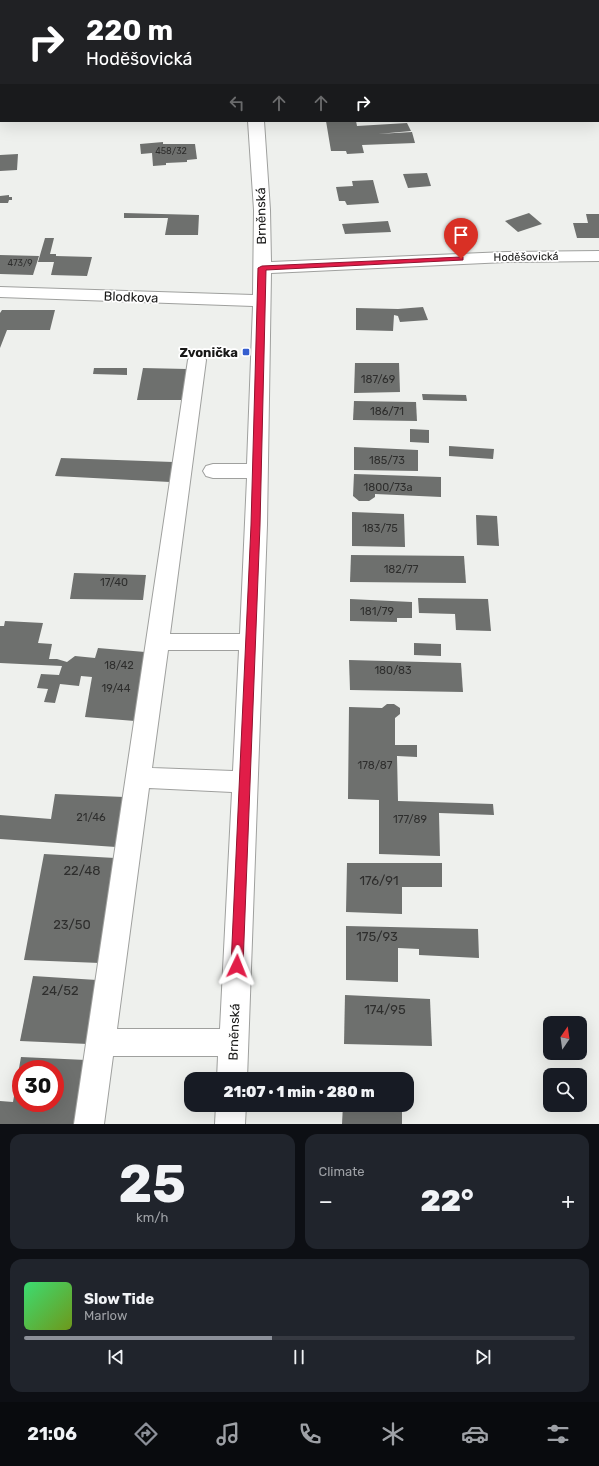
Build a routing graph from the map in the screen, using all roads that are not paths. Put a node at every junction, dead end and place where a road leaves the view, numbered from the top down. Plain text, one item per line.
1 (256, 122) edge
2 (599, 256) edge
3 (262, 268) junction
4 (0, 292) edge
5 (262, 301) junction
6 (197, 360) dead end
7 (213, 471) dead end
8 (257, 471) junction
9 (157, 642) junction
10 (250, 642) junction
11 (138, 778) junction
12 (244, 782) junction
13 (101, 1042) junction
14 (233, 1043) junction
15 (232, 1072) edge
16 (231, 1112) edge
17 (89, 1124) edge
18 (230, 1124) edge

1 - 3 street, Brněnská
2 - 3 street, Hoděšovická
3 - 5 street, Brněnská
4 - 5 street, Blodkova
5 - 8 street, Brněnská
6 - 9 street
7 - 8 street
8 - 10 street, Brněnská
9 - 10 street
9 - 11 street
10 - 12 street, Brněnská
11 - 12 street
11 - 13 street
12 - 14 street, Brněnská
13 - 14 street
13 - 17 street
14 - 15 street, Brněnská
16 - 18 street

